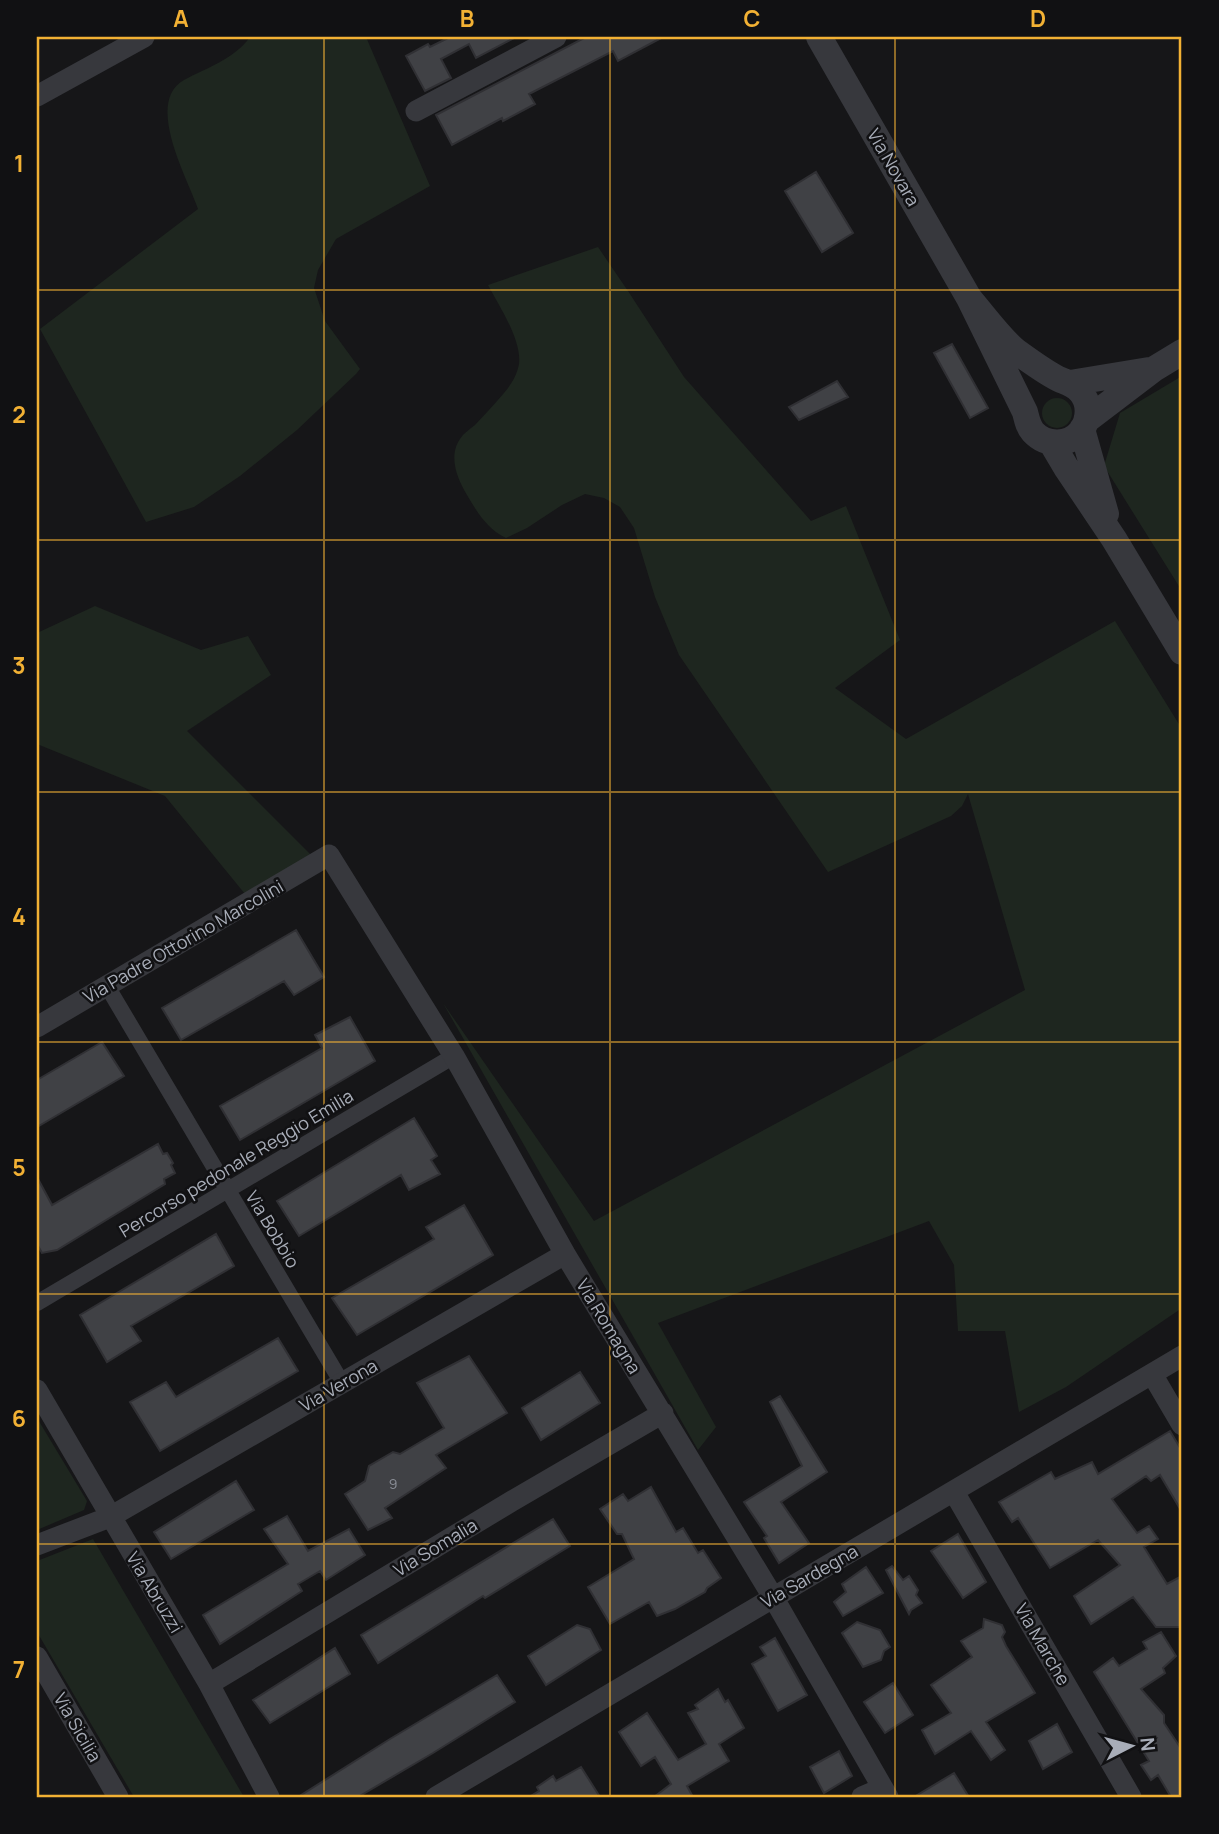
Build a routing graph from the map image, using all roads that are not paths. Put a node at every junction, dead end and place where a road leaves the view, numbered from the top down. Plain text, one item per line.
1 (144, 37) edge
2 (555, 37) edge
3 (819, 37) edge
4 (37, 96) edge
5 (416, 111) dead end
6 (969, 298) junction
7 (1182, 352) edge
8 (1154, 369) junction
9 (1065, 382) junction
10 (1025, 412) junction
11 (1084, 424) junction
12 (1051, 442) junction
13 (1114, 539) junction
14 (1182, 652) edge
15 (329, 855) joint
16 (107, 986) junction
17 (37, 1027) edge
18 (454, 1056) junction
19 (228, 1190) junction
20 (565, 1254) junction
21 (37, 1303) edge
22 (1182, 1356) edge
23 (1152, 1374) junction
24 (342, 1383) junction
25 (37, 1390) edge
26 (663, 1413) junction
27 (1182, 1425) edge
28 (954, 1492) junction
29 (110, 1517) junction
30 (37, 1545) edge
31 (768, 1588) junction
32 (37, 1657) edge
33 (209, 1684) junction
34 (885, 1793) edge
35 (118, 1797) edge
36 (269, 1797) edge
37 (436, 1797) edge
38 (862, 1797) edge
39 (1131, 1797) edge

1 - 4 street
2 - 5 street
3 - 6 street, Via Novara
6 - 9 street, Via Novara
6 - 10 street, Via Novara
7 - 8 street
8 - 9 street
8 - 11 street
9 - 10 street
9 - 11 street, Via Novara
10 - 12 street, Via Novara
11 - 12 street
11 - 13 street, Via Novara
12 - 13 street, Via Novara
13 - 14 street, Via Novara
15 - 16 street, Via Padre Ottorino Marcolini
15 - 18 street, Via Romagna
16 - 17 street, Via Padre Ottorino Marcolini
16 - 19 street, Via Bobbio
18 - 19 street, Percorso pedonale Reggio Emilia
18 - 20 street, Via Romagna
19 - 21 street, Percorso pedonale Reggio Emilia
19 - 24 street, Via Bobbio
20 - 24 street, Via Verona
20 - 26 street, Via Romagna
22 - 23 street, Via Sardegna
23 - 27 street
23 - 28 street, Via Sardegna
24 - 29 street, Via Verona
25 - 29 street, Via Abruzzi
26 - 31 street, Via Romagna
26 - 33 street, Via Somalia
28 - 31 street, Via Sardegna
28 - 39 street, Via Marche
29 - 30 street, Via Verona
29 - 33 street, Via Abruzzi
31 - 34 street, Via Romagna
31 - 37 street, Via Sardegna
32 - 35 street, Via Sicilia
33 - 36 street, Via Abruzzi
34 - 38 street

